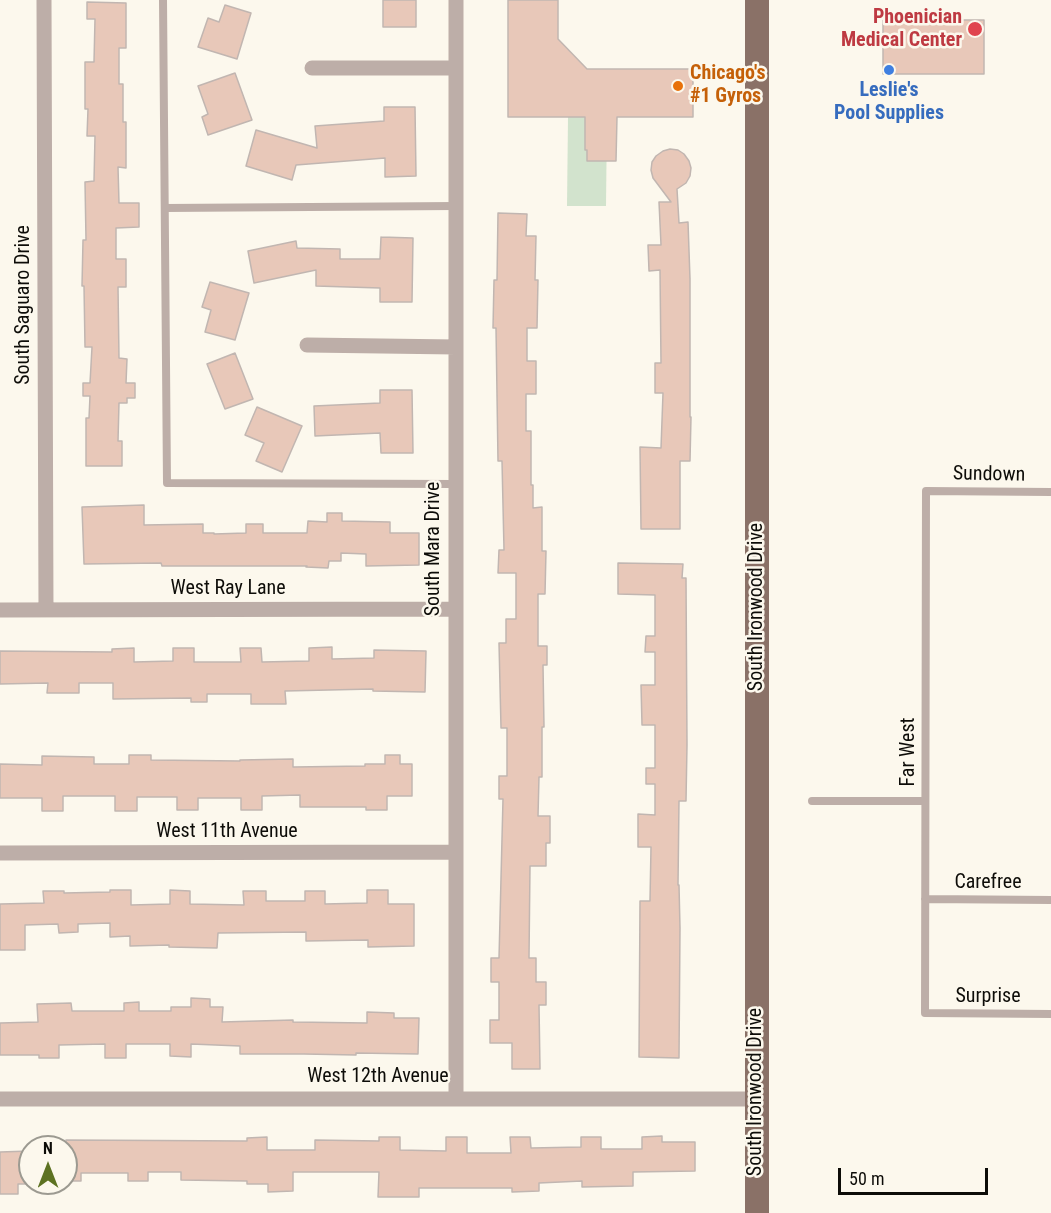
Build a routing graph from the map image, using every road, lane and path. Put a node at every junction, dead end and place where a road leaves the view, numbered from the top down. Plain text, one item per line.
1 (44, 0) edge
2 (164, 0) edge
3 (456, 0) edge
4 (757, 0) edge
5 (312, 68) dead end
6 (456, 68) junction
7 (456, 206) junction
8 (165, 208) junction
9 (307, 345) dead end
10 (456, 347) junction
11 (455, 484) junction
12 (926, 491) joint
13 (1051, 492) edge
14 (455, 609) junction
15 (0, 610) edge
16 (46, 610) junction
17 (812, 801) dead end
18 (925, 801) junction
19 (455, 852) junction
20 (0, 853) edge
21 (925, 899) junction
22 (1051, 900) edge
23 (924, 1013) joint
24 (1051, 1014) edge
25 (456, 1098) junction
26 (0, 1099) edge
27 (756, 1099) junction
28 (757, 1213) edge

1 - 16 street, South Saguaro Drive
2 - 8 lane
3 - 6 street, South Mara Drive
4 - 27 main road, South Ironwood Drive
5 - 6 street
6 - 7 street, South Mara Drive
7 - 8 lane
7 - 10 street, South Mara Drive
8 - 11 lane
9 - 10 street
10 - 11 street, South Mara Drive
11 - 14 street, South Mara Drive
12 - 13 lane, Sundown
12 - 18 lane, Far West
14 - 16 street, West Ray Lane
14 - 19 street, South Mara Drive
15 - 16 street, West Ray Lane
17 - 18 lane
18 - 21 lane, Far West
19 - 20 street, West 11th Avenue
19 - 25 street, South Mara Drive
21 - 22 lane, Carefree
21 - 23 lane, Far West
23 - 24 lane, Surprise
25 - 26 street, West 12th Avenue
25 - 27 street, West 12th Avenue
27 - 28 main road, South Ironwood Drive

